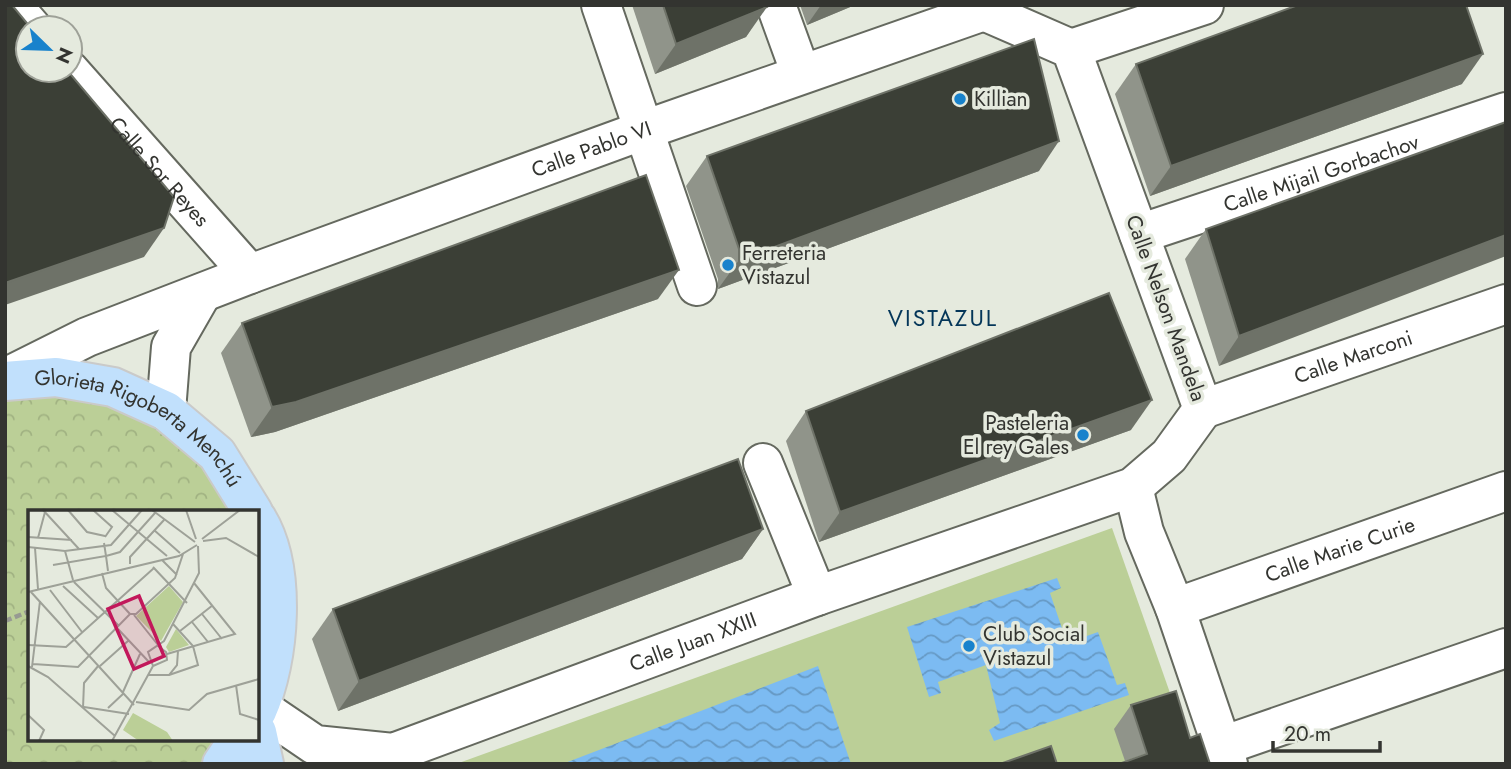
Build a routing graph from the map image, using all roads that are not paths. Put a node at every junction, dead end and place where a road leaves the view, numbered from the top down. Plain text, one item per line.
1 (601, 5) edge
2 (776, 5) edge
3 (1204, 5) edge
4 (982, 8) edge
5 (1072, 49) junction
6 (801, 74) junction
7 (81, 84) edge
8 (1506, 112) edge
9 (644, 130) junction
10 (1139, 234) junction
11 (250, 274) junction
12 (697, 286) dead end
13 (202, 293) junction
14 (1506, 304) edge
15 (5, 380) edge
16 (1203, 409) junction
17 (166, 411) junction
18 (763, 463) dead end
19 (1133, 487) junction
20 (1506, 491) edge
21 (252, 510) edge
22 (259, 522) edge
23 (817, 596) junction
24 (1175, 608) junction
25 (1506, 648) edge
26 (259, 713) edge
27 (259, 718) edge
28 (259, 725) edge
29 (238, 741) edge
30 (1225, 755) edge
31 (222, 764) edge
32 (264, 764) edge

1 - 9 street
2 - 6 street
3 - 5 street
4 - 5 street
4 - 6 street, Calle Pablo VI
5 - 10 street, Calle Nelson Mandela
6 - 9 street, Calle Pablo VI
7 - 11 street, Calle Sor Reyes
8 - 10 street, Calle Mijail Gorbachov
9 - 11 street, Calle Pablo VI
9 - 12 street
10 - 16 street, Calle Nelson Mandela
11 - 13 street, Calle Pablo VI
13 - 15 street, Calle Pablo VI
13 - 17 street
14 - 16 street, Calle Marconi
15 - 17 main road, Glorieta Rigoberta Menchú
16 - 19 street, Calle Nelson Mandela
17 - 21 main road, Glorieta Rigoberta Menchú
18 - 23 street
19 - 23 street, Calle Juan XXIII
19 - 24 street
20 - 24 street, Calle Marie Curie
22 - 26 main road, Glorieta Rigoberta Menchú
23 - 27 street, Calle Juan XXIII
24 - 30 street
25 - 30 street
28 - 32 main road
29 - 31 main road

